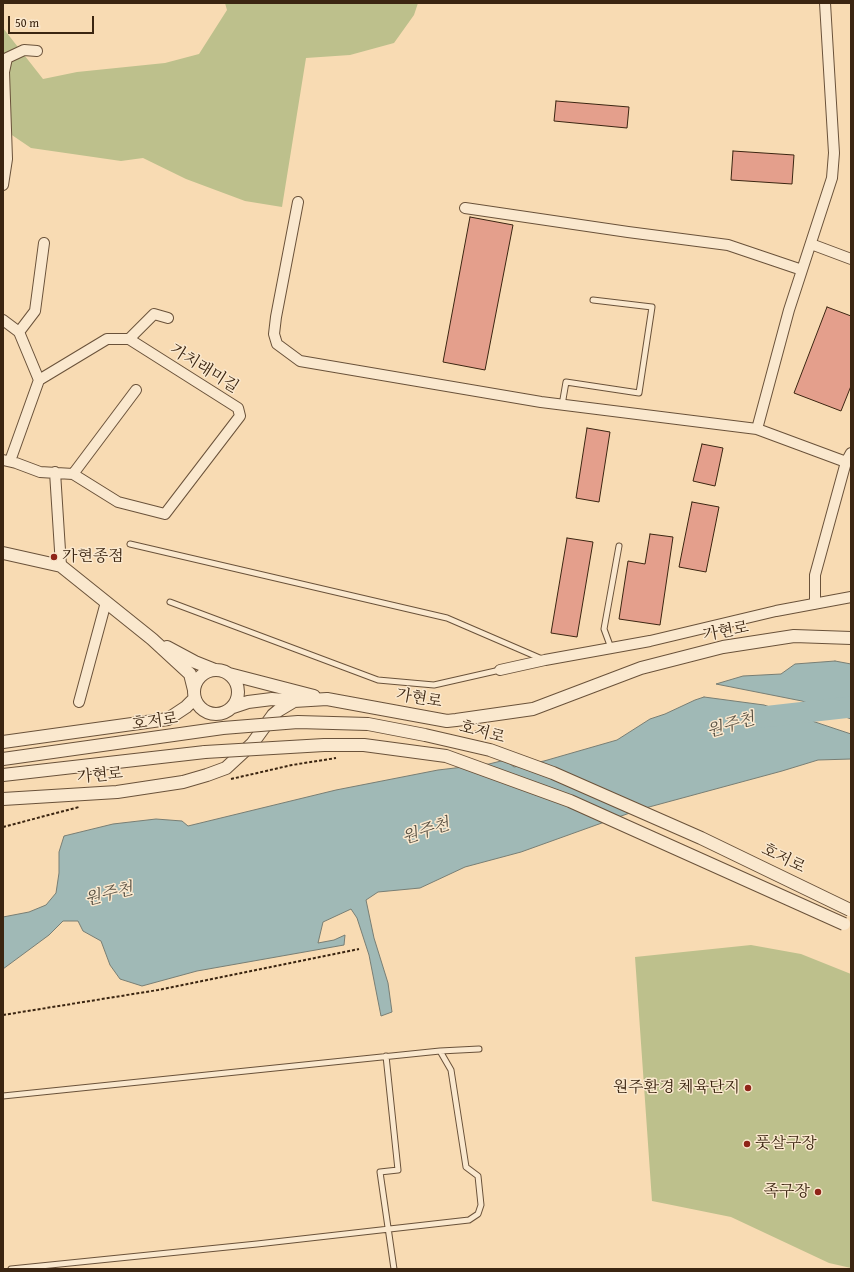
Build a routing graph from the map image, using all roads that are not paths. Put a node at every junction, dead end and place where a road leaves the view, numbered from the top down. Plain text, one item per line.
1 (825, 3) edge
2 (37, 51) dead end
3 (3, 185) edge
4 (298, 202) dead end
5 (466, 208) dead end
6 (44, 244) dead end
7 (811, 244) junction
8 (851, 259) edge
9 (802, 270) junction
10 (593, 300) dead end
11 (168, 318) dead end
12 (3, 320) edge
13 (19, 332) junction
14 (129, 339) junction
15 (40, 380) junction
16 (136, 390) dead end
17 (562, 405) junction
18 (757, 430) junction
19 (849, 457) edge
20 (7, 460) edge
21 (55, 472) junction
22 (73, 474) junction
23 (130, 544) dead end
24 (619, 546) dead end
25 (3, 553) edge
26 (61, 566) junction
27 (851, 597) edge
28 (106, 602) junction
29 (170, 602) dead end
30 (815, 604) junction
31 (851, 638) edge
32 (152, 639) junction
33 (611, 648) junction
34 (545, 660) junction
35 (215, 670) junction
36 (500, 670) joint
37 (229, 674) junction
38 (195, 694) junction
39 (327, 699) junction
40 (294, 701) junction
41 (79, 702) dead end
42 (233, 707) junction
43 (3, 742) edge
44 (3, 759) edge
45 (3, 775) edge
46 (3, 800) edge
47 (851, 910) edge
48 (848, 926) edge
49 (479, 1049) dead end
50 (440, 1050) junction
51 (386, 1056) junction
52 (3, 1096) edge
53 (388, 1229) junction
54 (11, 1269) edge
55 (394, 1269) edge

1 - 7 street
2 - 3 street
4 - 17 street
5 - 9 street
6 - 13 street
7 - 8 street
7 - 9 street
9 - 18 street
10 - 17 lane
11 - 14 street
12 - 13 street
13 - 15 street
14 - 15 street
14 - 22 street, 가치래미길
15 - 20 street
16 - 22 street
17 - 18 street
18 - 19 street
19 - 30 street
20 - 21 street, 가치래미길
21 - 22 street, 가치래미길
21 - 26 street
23 - 34 lane
24 - 33 lane
25 - 26 street
26 - 28 street
27 - 30 street
28 - 32 street
28 - 41 street
29 - 36 lane
30 - 33 street
31 - 39 street, 가현로
32 - 35 street
32 - 38 street
33 - 34 street
34 - 36 street
35 - 37 street
35 - 38 street
37 - 39 street
37 - 42 street
38 - 42 street
38 - 43 street
39 - 40 street, 가현로
40 - 42 street
40 - 46 street, 가현로
44 - 47 street, 호저로, bridge
45 - 48 street, 호저로, bridge
49 - 50 lane
50 - 51 lane
50 - 53 lane
51 - 52 lane
51 - 53 lane
53 - 54 lane
53 - 55 lane

